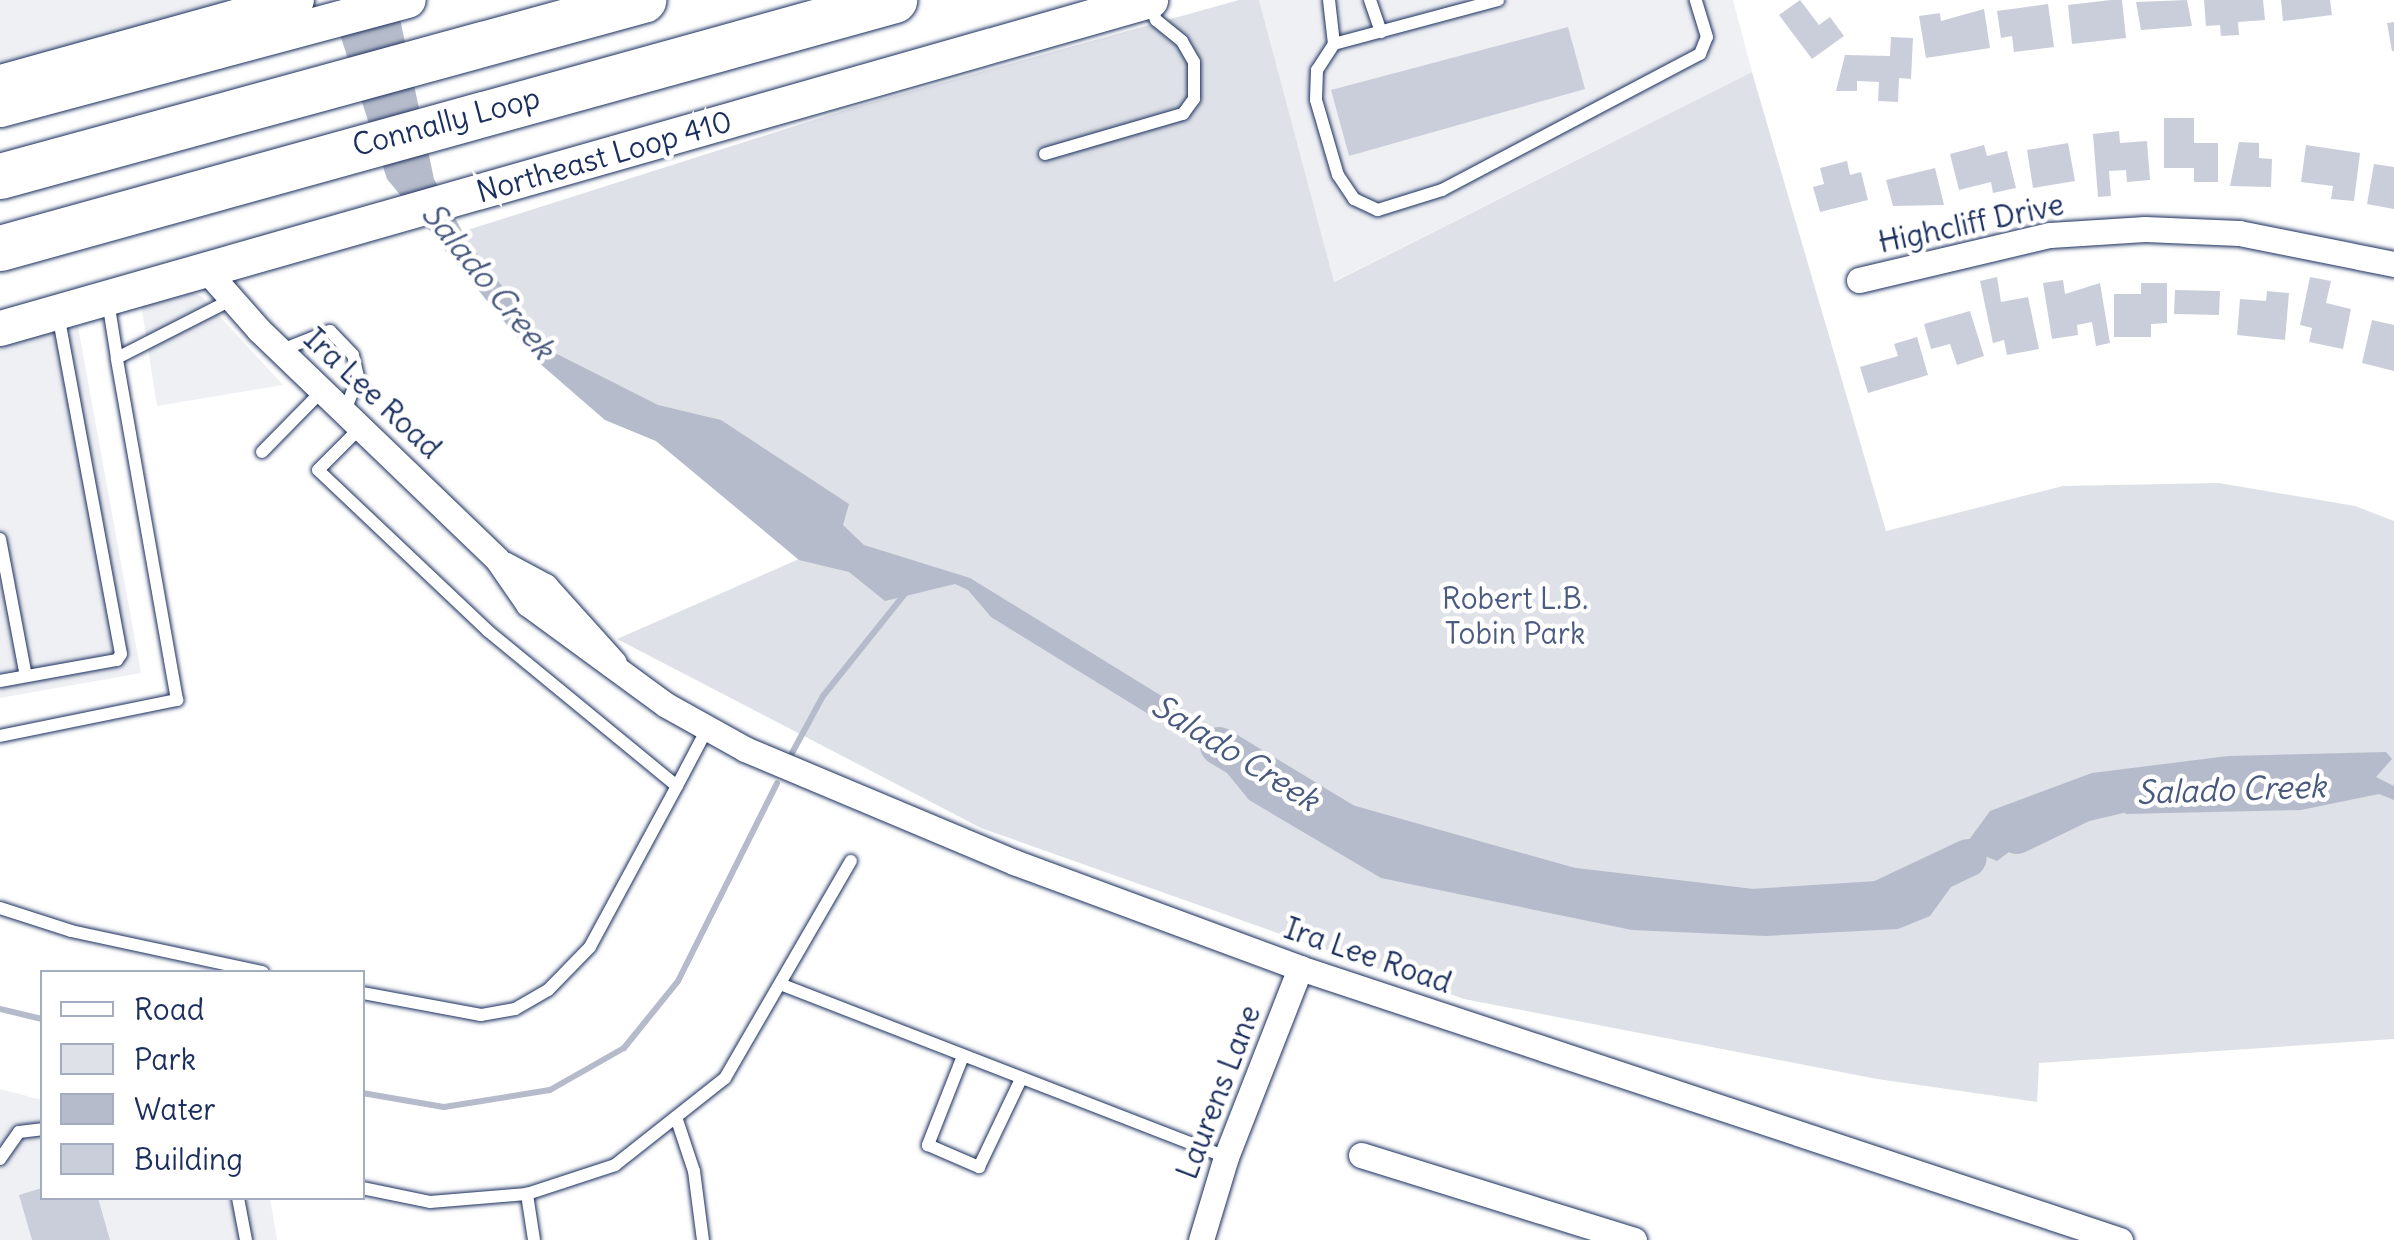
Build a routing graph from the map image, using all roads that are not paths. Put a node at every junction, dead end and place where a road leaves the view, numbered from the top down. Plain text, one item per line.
1 (296, 0) edge
2 (408, 0) edge
3 (644, 0) edge
4 (894, 0) edge
5 (1150, 0) edge
6 (1330, 0) edge
7 (1370, 0) edge
8 (1498, 0) edge
9 (1696, 0) edge
10 (1381, 32) junction
11 (1334, 44) junction
12 (0, 82) edge
13 (0, 109) edge
14 (1045, 154) dead end
15 (0, 176) edge
16 (0, 248) edge
17 (2394, 264) edge
18 (206, 271) junction
19 (1859, 280) dead end
20 (107, 298) junction
21 (230, 300) junction
22 (58, 312) junction
23 (0, 328) edge
24 (280, 351) junction
25 (117, 358) junction
26 (322, 391) junction
27 (352, 420) junction
28 (262, 452) dead end
29 (0, 538) edge
30 (26, 676) junction
31 (0, 681) edge
32 (708, 730) junction
33 (0, 736) edge
34 (676, 786) junction
35 (851, 862) dead end
36 (0, 908) edge
37 (1300, 968) junction
38 (255, 970) edge
39 (780, 984) junction
40 (365, 994) edge
41 (963, 1056) junction
42 (1021, 1079) junction
43 (676, 1117) junction
44 (40, 1130) edge
45 (1361, 1155) dead end
46 (1226, 1157) junction
47 (0, 1158) edge
48 (365, 1189) edge
49 (527, 1194) junction
50 (238, 1200) edge
51 (1592, 1234) edge
52 (246, 1240) edge
53 (534, 1240) edge
54 (703, 1240) edge
55 (1201, 1240) edge
56 (1634, 1240) edge
57 (2120, 1240) edge

1 - 12 main road
2 - 13 main road
3 - 15 highway
4 - 16 highway, Connally Loop
5 - 14 lane
5 - 18 main road, Northeast Loop 410
6 - 11 lane
7 - 10 lane
8 - 10 lane
9 - 11 lane
10 - 11 lane
17 - 19 street, Highcliff Drive
18 - 20 main road, Northeast Loop 410
18 - 21 street, Ira Lee Road
20 - 22 main road, Northeast Loop 410
20 - 25 lane
21 - 24 street, Ira Lee Road
21 - 25 lane
22 - 23 main road, Northeast Loop 410
22 - 30 lane
24 - 26 street, Ira Lee Road
24 - 27 lane
25 - 33 lane
26 - 27 street, Ira Lee Road
26 - 28 lane
27 - 32 street, Ira Lee Road
27 - 34 lane
29 - 30 lane
30 - 31 lane
32 - 34 lane
32 - 37 street, Ira Lee Road
34 - 40 lane
35 - 39 lane
36 - 38 lane
37 - 46 street, Laurens Lane
37 - 57 street, Ira Lee Road
39 - 41 lane
39 - 43 lane
41 - 42 lane
41 - 42 lane
42 - 46 lane
43 - 49 lane
43 - 54 lane
44 - 47 lane
45 - 51 street
46 - 55 street, Laurens Lane
48 - 49 lane
49 - 53 lane
50 - 52 lane
51 - 56 street

